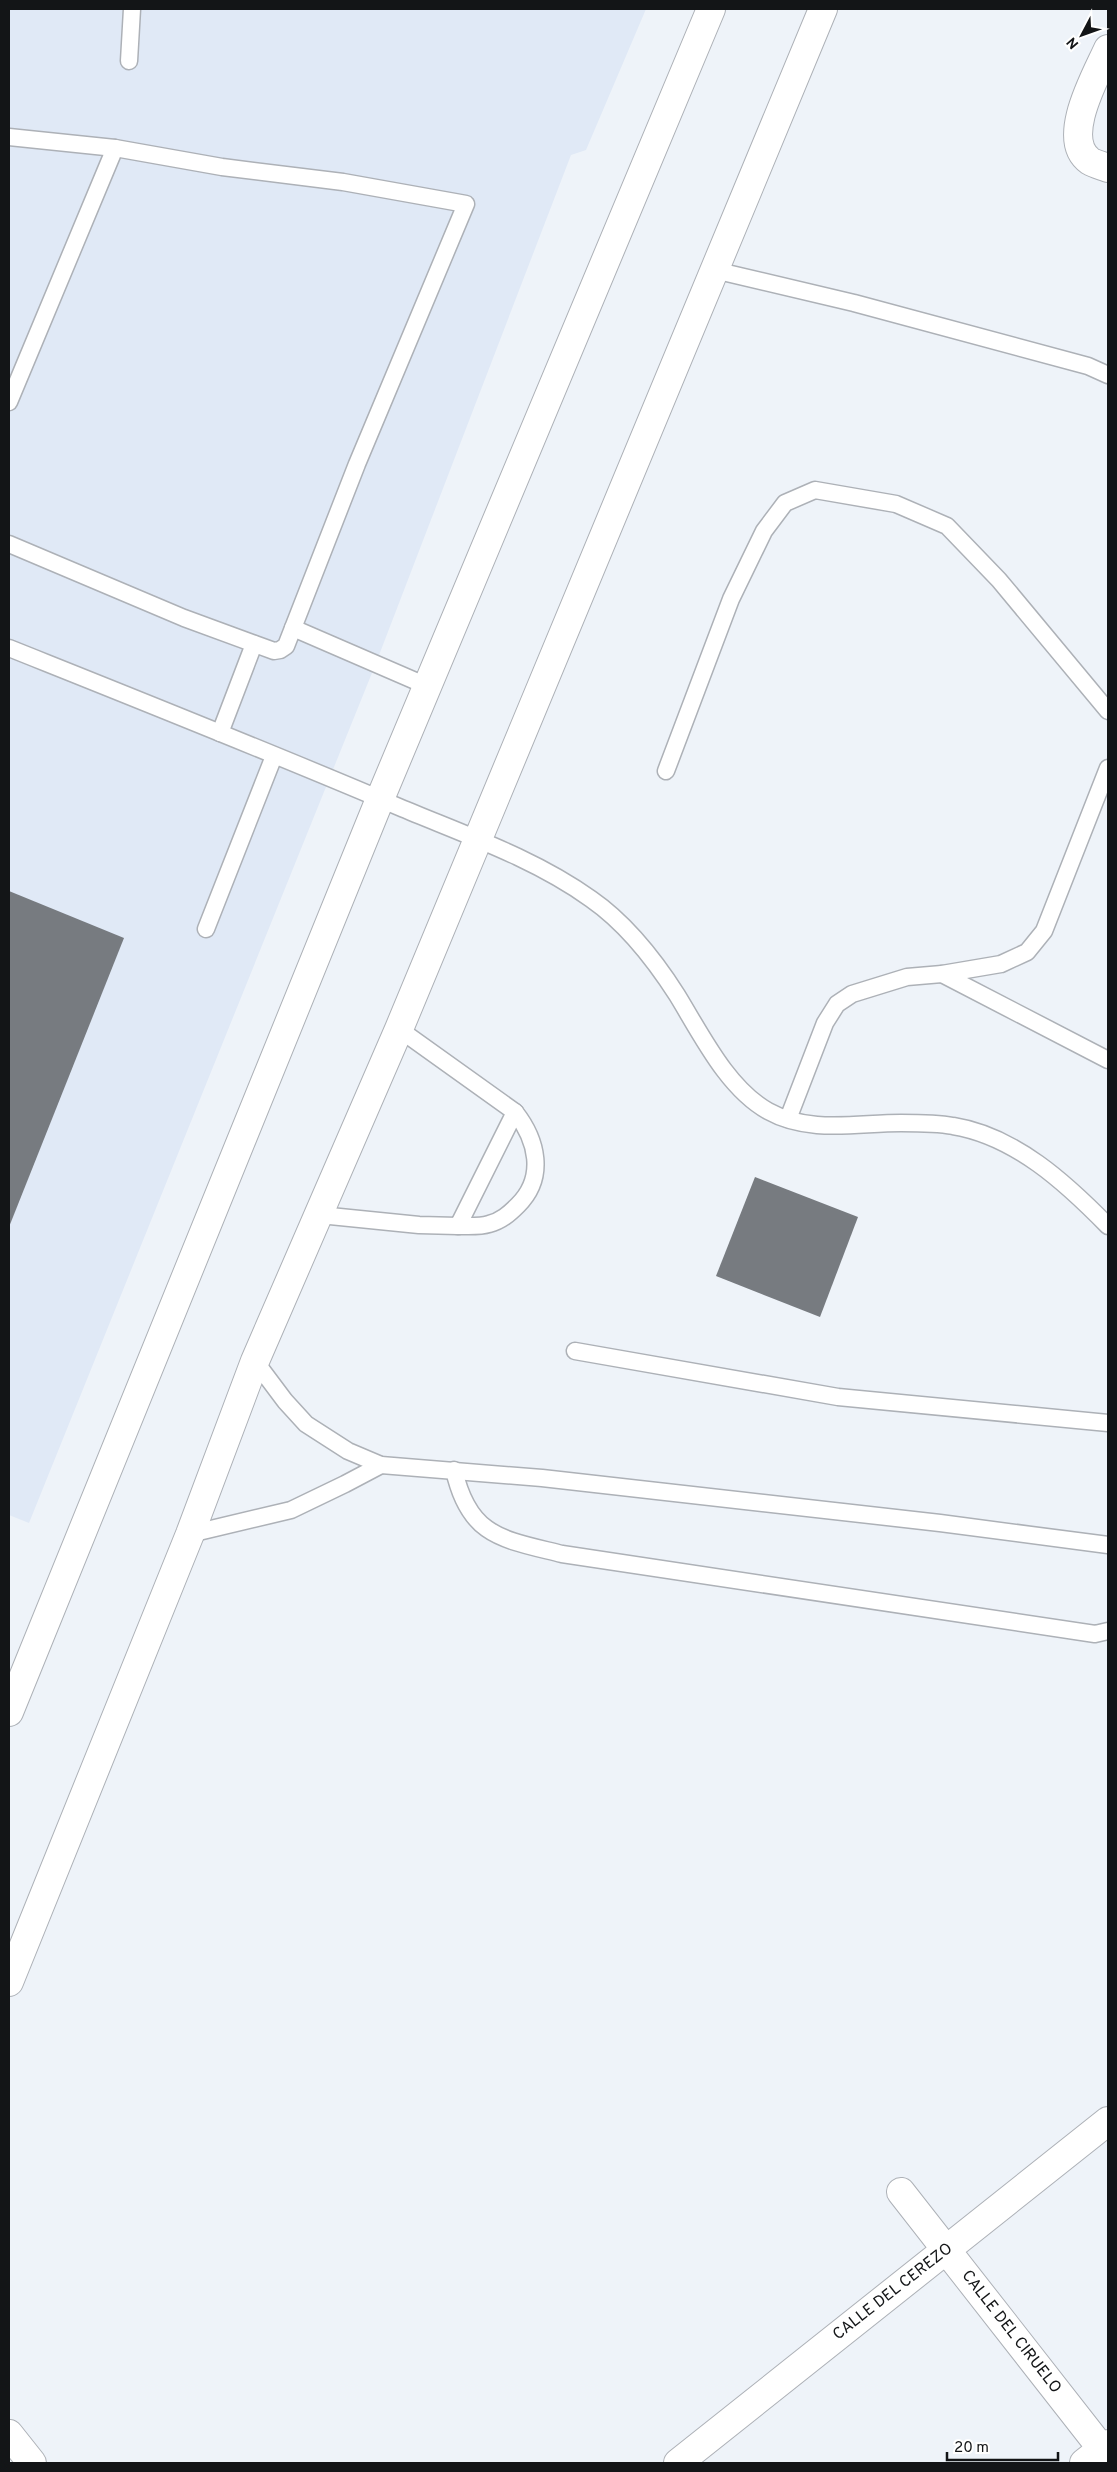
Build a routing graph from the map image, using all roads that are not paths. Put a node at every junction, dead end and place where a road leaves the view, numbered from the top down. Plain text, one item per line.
1 (132, 9) edge
2 (711, 9) edge
3 (823, 9) edge
4 (1108, 49) edge
5 (129, 61) dead end
6 (9, 137) edge
7 (115, 148) junction
8 (1099, 164) edge
9 (714, 270) junction
10 (1108, 375) edge
11 (9, 402) edge
12 (9, 544) edge
13 (293, 628) junction
14 (254, 644) junction
15 (9, 648) edge
16 (427, 686) junction
17 (1108, 711) edge
18 (220, 734) junction
19 (274, 756) junction
20 (1108, 768) edge
21 (666, 771) dead end
22 (380, 799) junction
23 (476, 840) junction
24 (206, 929) dead end
25 (942, 974) junction
26 (399, 1029) junction
27 (1108, 1060) edge
28 (514, 1112) junction
29 (788, 1119) junction
30 (320, 1214) junction
31 (458, 1226) junction
32 (1108, 1226) edge
33 (575, 1351) dead end
34 (255, 1362) junction
35 (1108, 1423) edge
36 (380, 1465) junction
37 (454, 1470) junction
38 (190, 1534) junction
39 (1108, 1545) edge
40 (1108, 1631) edge
41 (9, 1712) edge
42 (9, 1982) edge
43 (1108, 2121) edge
44 (901, 2192) dead end
45 (947, 2249) junction
46 (9, 2434) edge
47 (1098, 2452) edge
48 (32, 2463) edge
49 (678, 2463) edge

1 - 5 lane
2 - 16 main road
3 - 9 main road
4 - 8 main road
6 - 7 lane
7 - 11 lane
7 - 13 lane
9 - 10 lane
9 - 23 main road
12 - 14 lane
13 - 14 lane
13 - 16 lane
14 - 18 lane
15 - 18 lane
16 - 22 main road
17 - 21 lane
18 - 19 lane
19 - 22 lane
19 - 24 lane
20 - 25 lane
22 - 23 lane
22 - 41 main road
23 - 26 main road
23 - 29 lane
25 - 27 lane
25 - 29 lane
26 - 28 lane
26 - 30 main road
28 - 31 lane
28 - 31 lane
29 - 32 lane
30 - 31 lane
30 - 34 main road
33 - 35 lane
34 - 36 lane
34 - 38 main road
36 - 37 lane
36 - 38 lane
37 - 39 lane
37 - 40 lane
38 - 42 main road
43 - 45 main road, CALLE DEL CEREZO
44 - 45 main road, CALLE DEL CIRUELO
45 - 47 main road, CALLE DEL CIRUELO
45 - 49 main road, CALLE DEL CEREZO
46 - 48 main road

